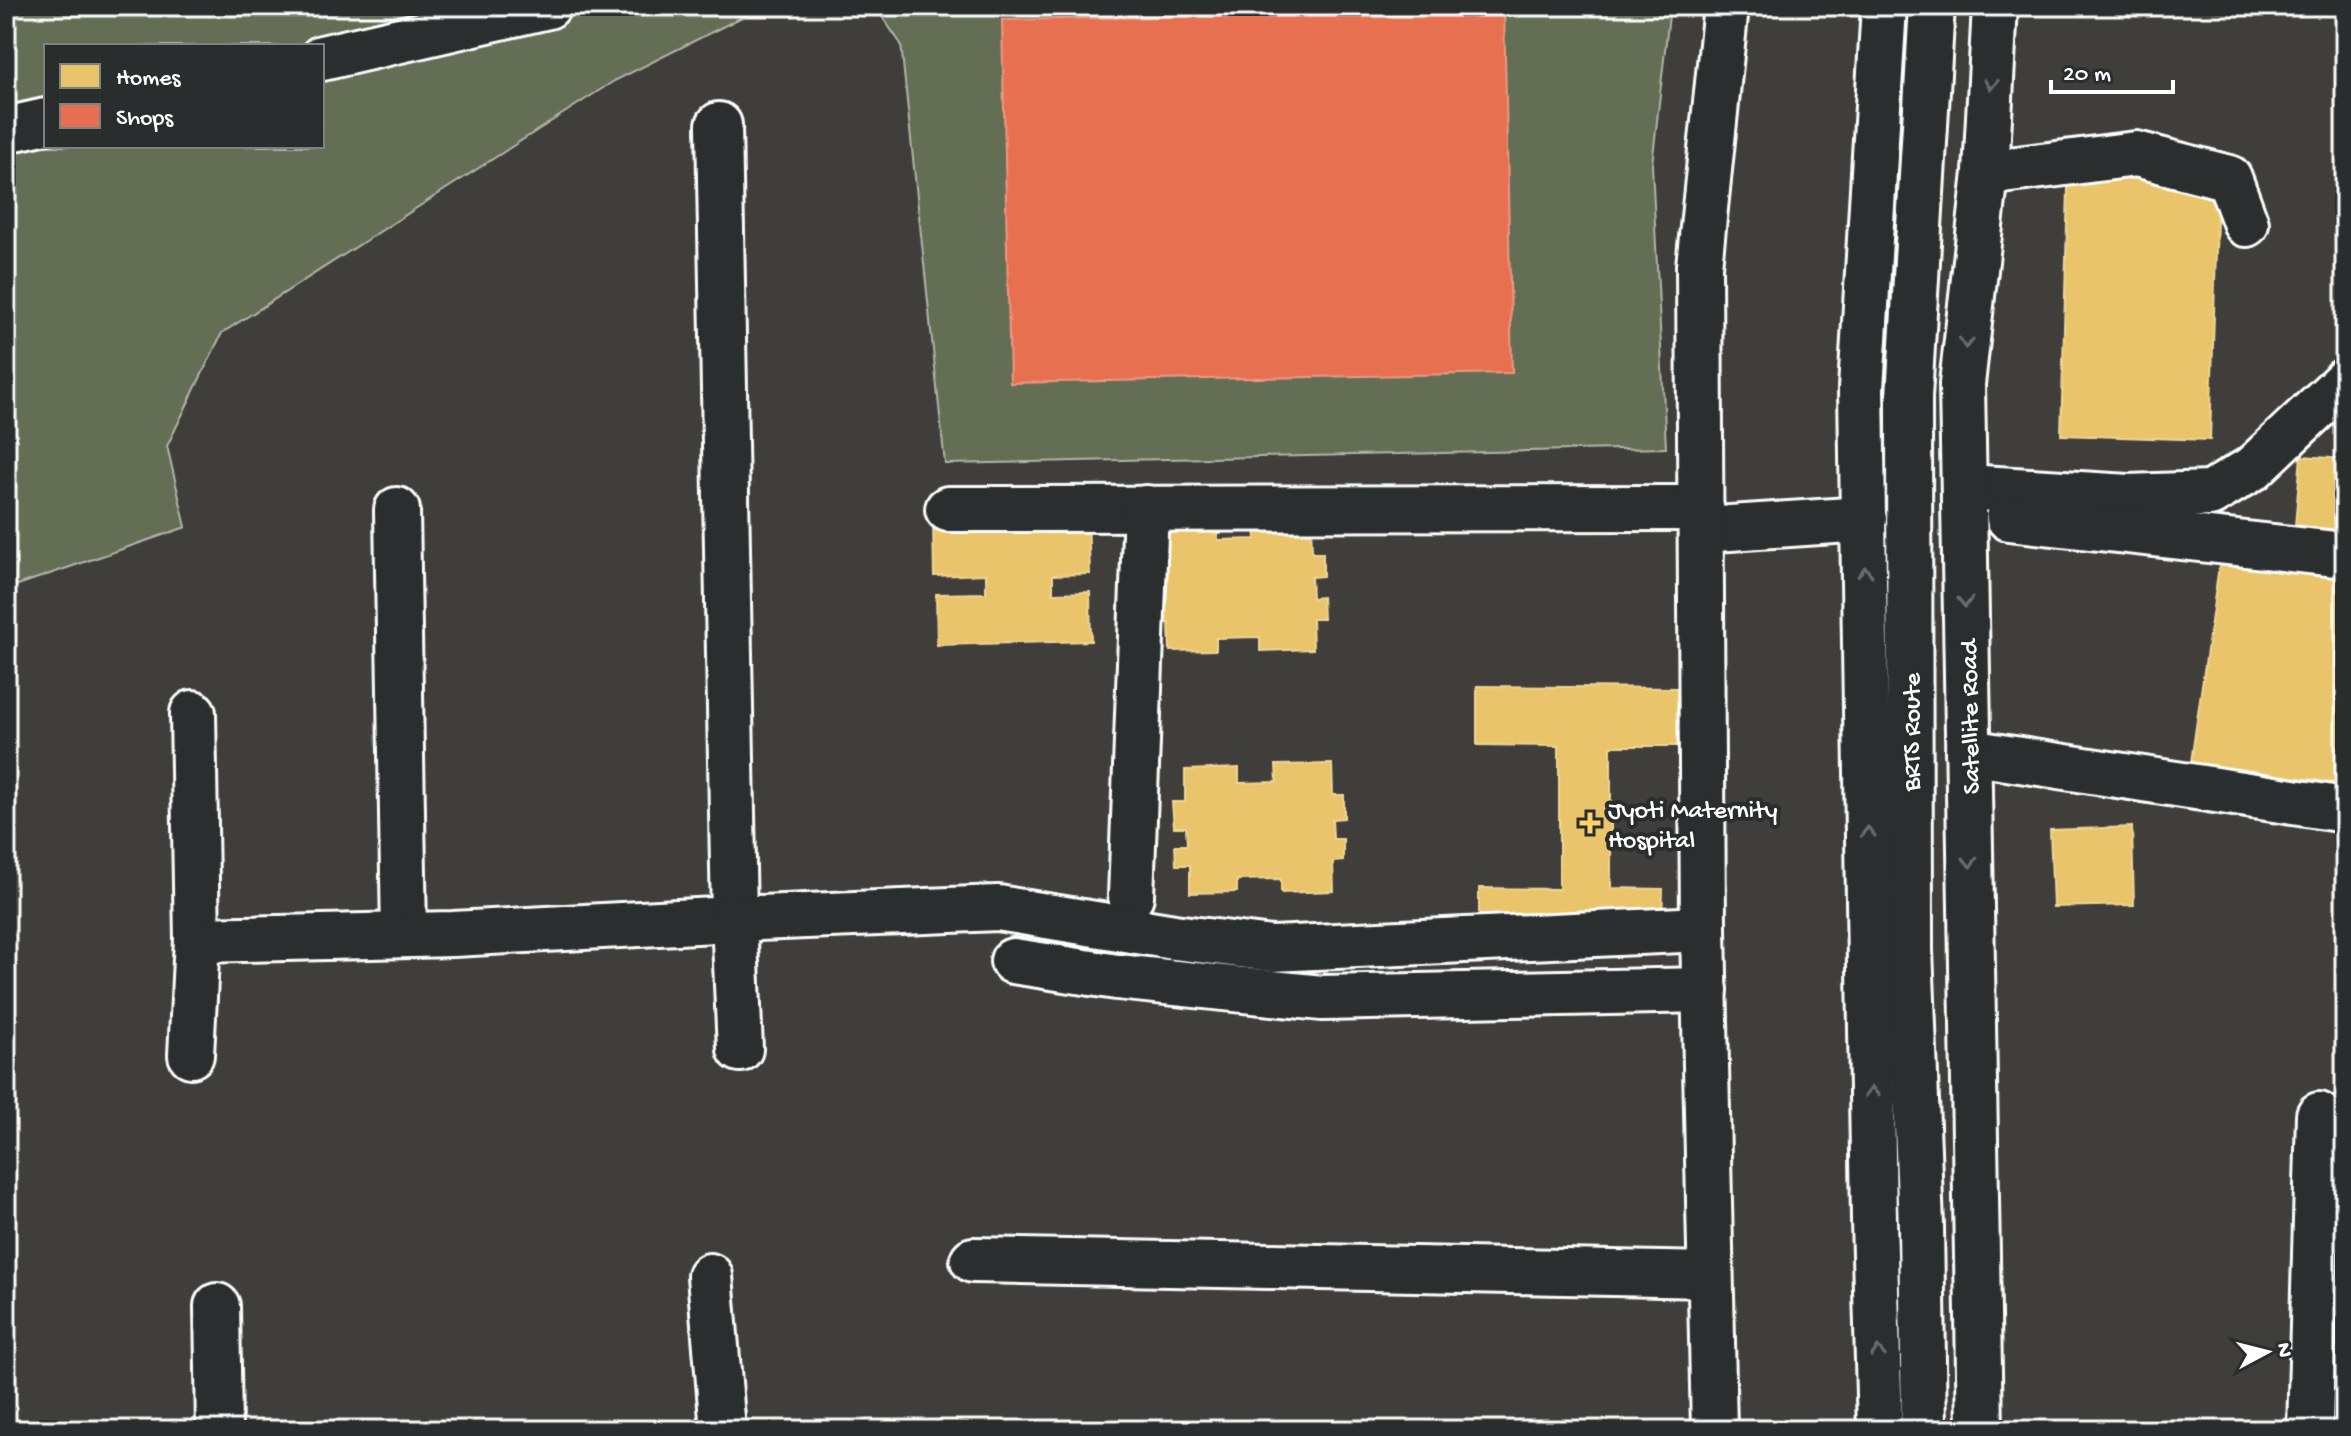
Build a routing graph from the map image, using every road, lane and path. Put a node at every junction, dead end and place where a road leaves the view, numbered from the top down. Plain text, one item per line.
1 (548, 6) edge
2 (1726, 6) edge
3 (1884, 6) edge
4 (1995, 6) edge
5 (1933, 15) edge
6 (324, 58) edge
7 (44, 121) edge
8 (719, 125) dead end
9 (6, 130) edge
10 (1986, 173) junction
11 (2246, 224) dead end
12 (2345, 381) edge
13 (1964, 500) junction
14 (1146, 508) junction
15 (948, 509) dead end
16 (397, 510) dead end
17 (1701, 519) junction
18 (1864, 519) junction
19 (2345, 555) edge
20 (193, 713) dead end
21 (1968, 752) junction
22 (2345, 810) edge
23 (1131, 896) dead end
24 (734, 919) junction
25 (1703, 929) junction
26 (404, 935) junction
27 (197, 940) junction
28 (1013, 961) dead end
29 (1705, 990) junction
30 (740, 1049) dead end
31 (191, 1055) dead end
32 (2319, 1115) dead end
33 (2331, 1180) edge
34 (973, 1260) dead end
35 (1710, 1275) junction
36 (710, 1276) dead end
37 (217, 1306) dead end
38 (219, 1430) edge
39 (723, 1430) edge
40 (1714, 1430) edge
41 (1880, 1430) edge
42 (1924, 1430) edge
43 (1980, 1430) edge
44 (2310, 1430) edge

1 - 6 street
2 - 17 street
3 - 18 street
4 -> 10 street, Satellite Road
5 - 42 street, BRTS Route
7 - 9 street
8 - 24 street
10 - 11 street
10 -> 13 street, Satellite Road
12 - 13 street
13 - 19 street
13 -> 21 street, Satellite Road
14 - 15 street
14 - 17 street
14 - 23 street
16 - 26 street
17 - 18 street
17 - 25 street
41 -> 18 street
20 - 27 street
21 - 22 street
21 -> 43 street, Satellite Road
24 - 25 street
24 - 26 street
24 - 30 street
25 - 29 street
26 - 27 street
27 - 31 street
28 - 29 street
29 - 35 street
32 - 33 street
33 - 44 street
34 - 35 street
35 - 40 street
36 - 39 street
37 - 38 street

